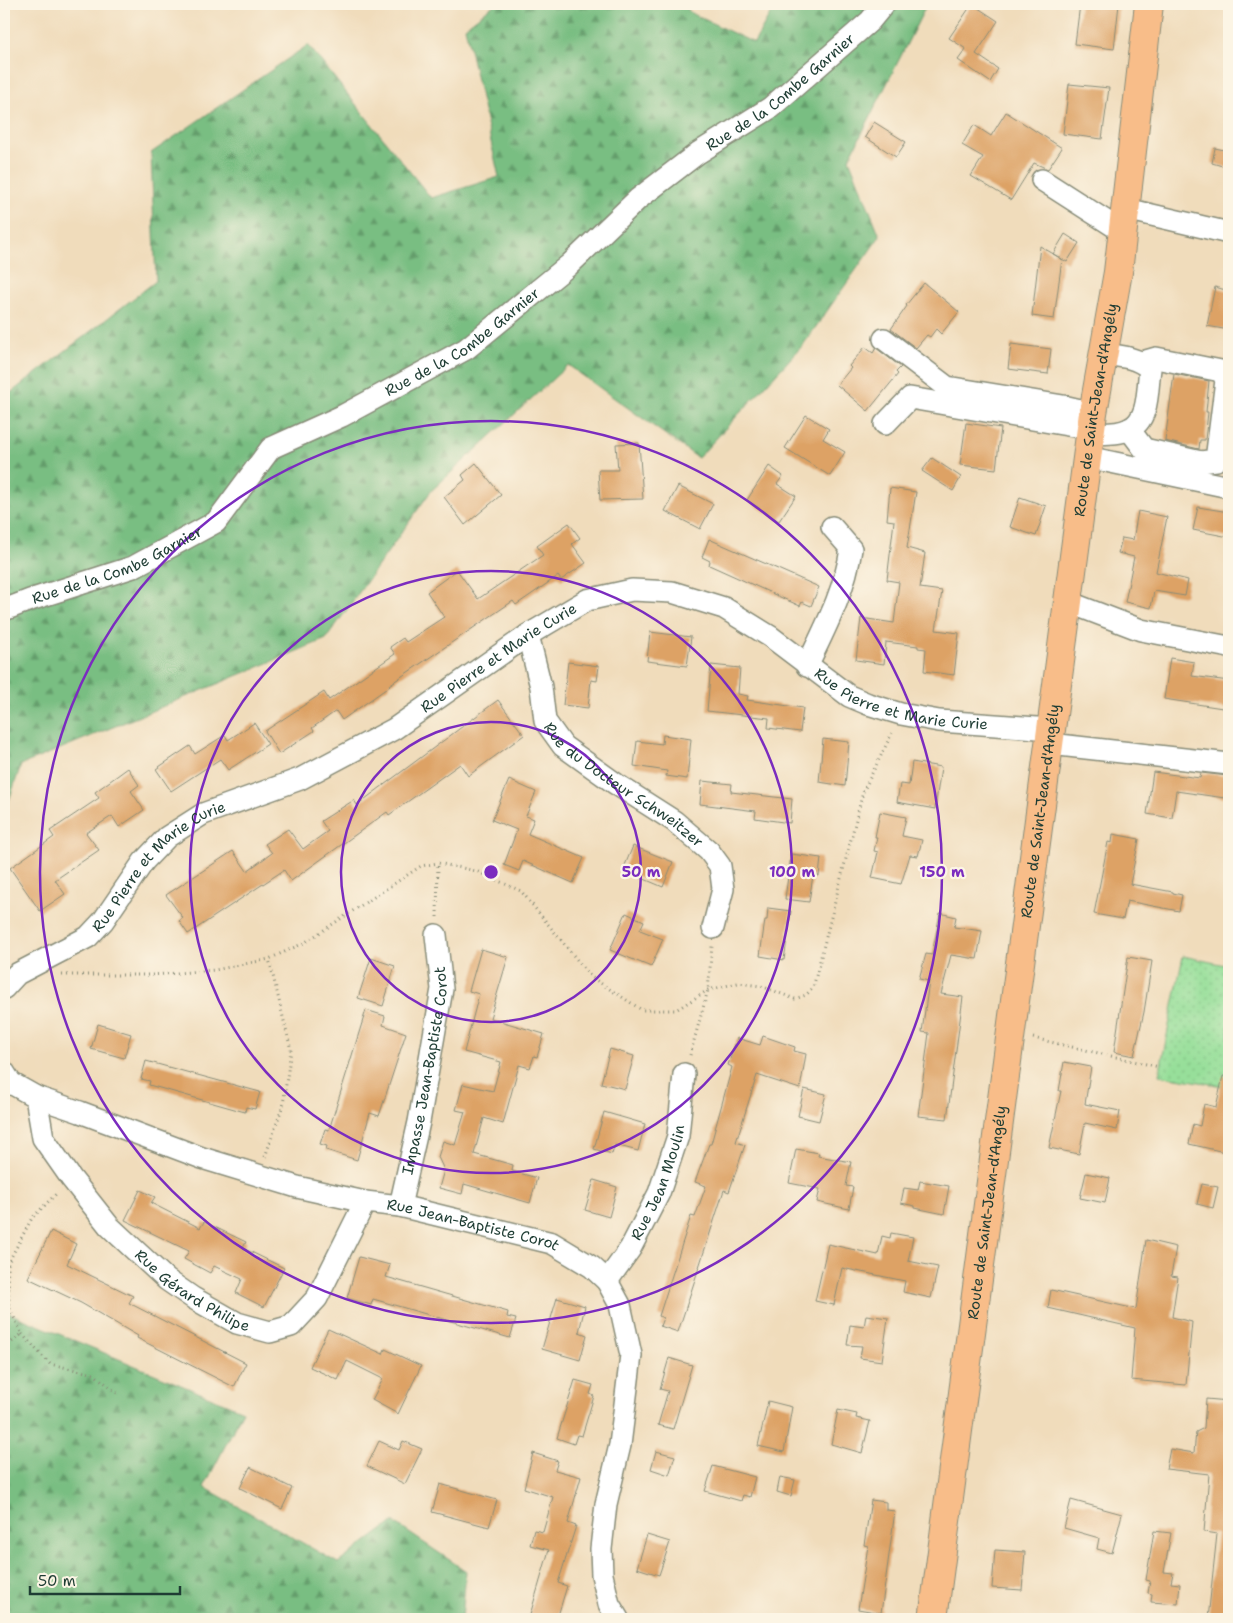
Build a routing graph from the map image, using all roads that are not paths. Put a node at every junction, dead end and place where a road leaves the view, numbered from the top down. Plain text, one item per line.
1 (884, 4) edge
2 (1149, 4) edge
3 (1042, 180) dead end
4 (1125, 221) junction
5 (1229, 233) edge
6 (884, 339) dead end
7 (1104, 354) junction
8 (1142, 362) junction
9 (885, 424) dead end
10 (1129, 430) junction
11 (1091, 433) junction
12 (1229, 487) edge
13 (832, 527) dead end
14 (1068, 602) junction
15 (4, 610) edge
16 (528, 634) junction
17 (1229, 647) edge
18 (807, 666) junction
19 (1051, 737) junction
20 (1229, 764) edge
21 (713, 928) road end
22 (436, 935) road end
23 (4, 988) edge
24 (4, 1072) edge
25 (684, 1074) road end
26 (36, 1097) junction
27 (365, 1202) junction
28 (400, 1206) junction
29 (607, 1281) junction
30 (618, 1619) edge
31 (933, 1619) edge

1 - 15 street, Rue de la Combe Garnier
2 - 4 main road, Route de Saint-Jean-d'Angély
3 - 4 street
4 - 5 street
4 - 7 main road, Route de Saint-Jean-d'Angély
6 - 11 street
7 - 8 street
7 - 11 main road, Route de Saint-Jean-d'Angély
8 - 10 street
8 - 10 street
9 - 11 street
10 - 11 street
11 - 12 street
11 - 14 main road, Route de Saint-Jean-d'Angély
13 - 18 street
14 - 17 street
14 - 19 main road, Route de Saint-Jean-d'Angély
16 - 18 street, Rue Pierre et Marie Curie
16 - 21 street, Rue du Docteur Schweitzer
16 - 23 street, Rue Pierre et Marie Curie
18 - 19 street, Rue Pierre et Marie Curie
19 - 20 street, Rue Pierre et Marie Curie
19 - 31 main road, Route de Saint-Jean-d'Angély
22 - 28 street, Impasse Jean-Baptiste Corot
24 - 26 street, Rue Jean-Baptiste Corot
25 - 29 street, Rue Jean Moulin
26 - 27 street, Rue Jean-Baptiste Corot
26 - 27 street, Rue Gérard Philipe
27 - 28 street, Rue Jean-Baptiste Corot
28 - 29 street, Rue Jean-Baptiste Corot
29 - 30 street, Rue Jean-Baptiste Corot

